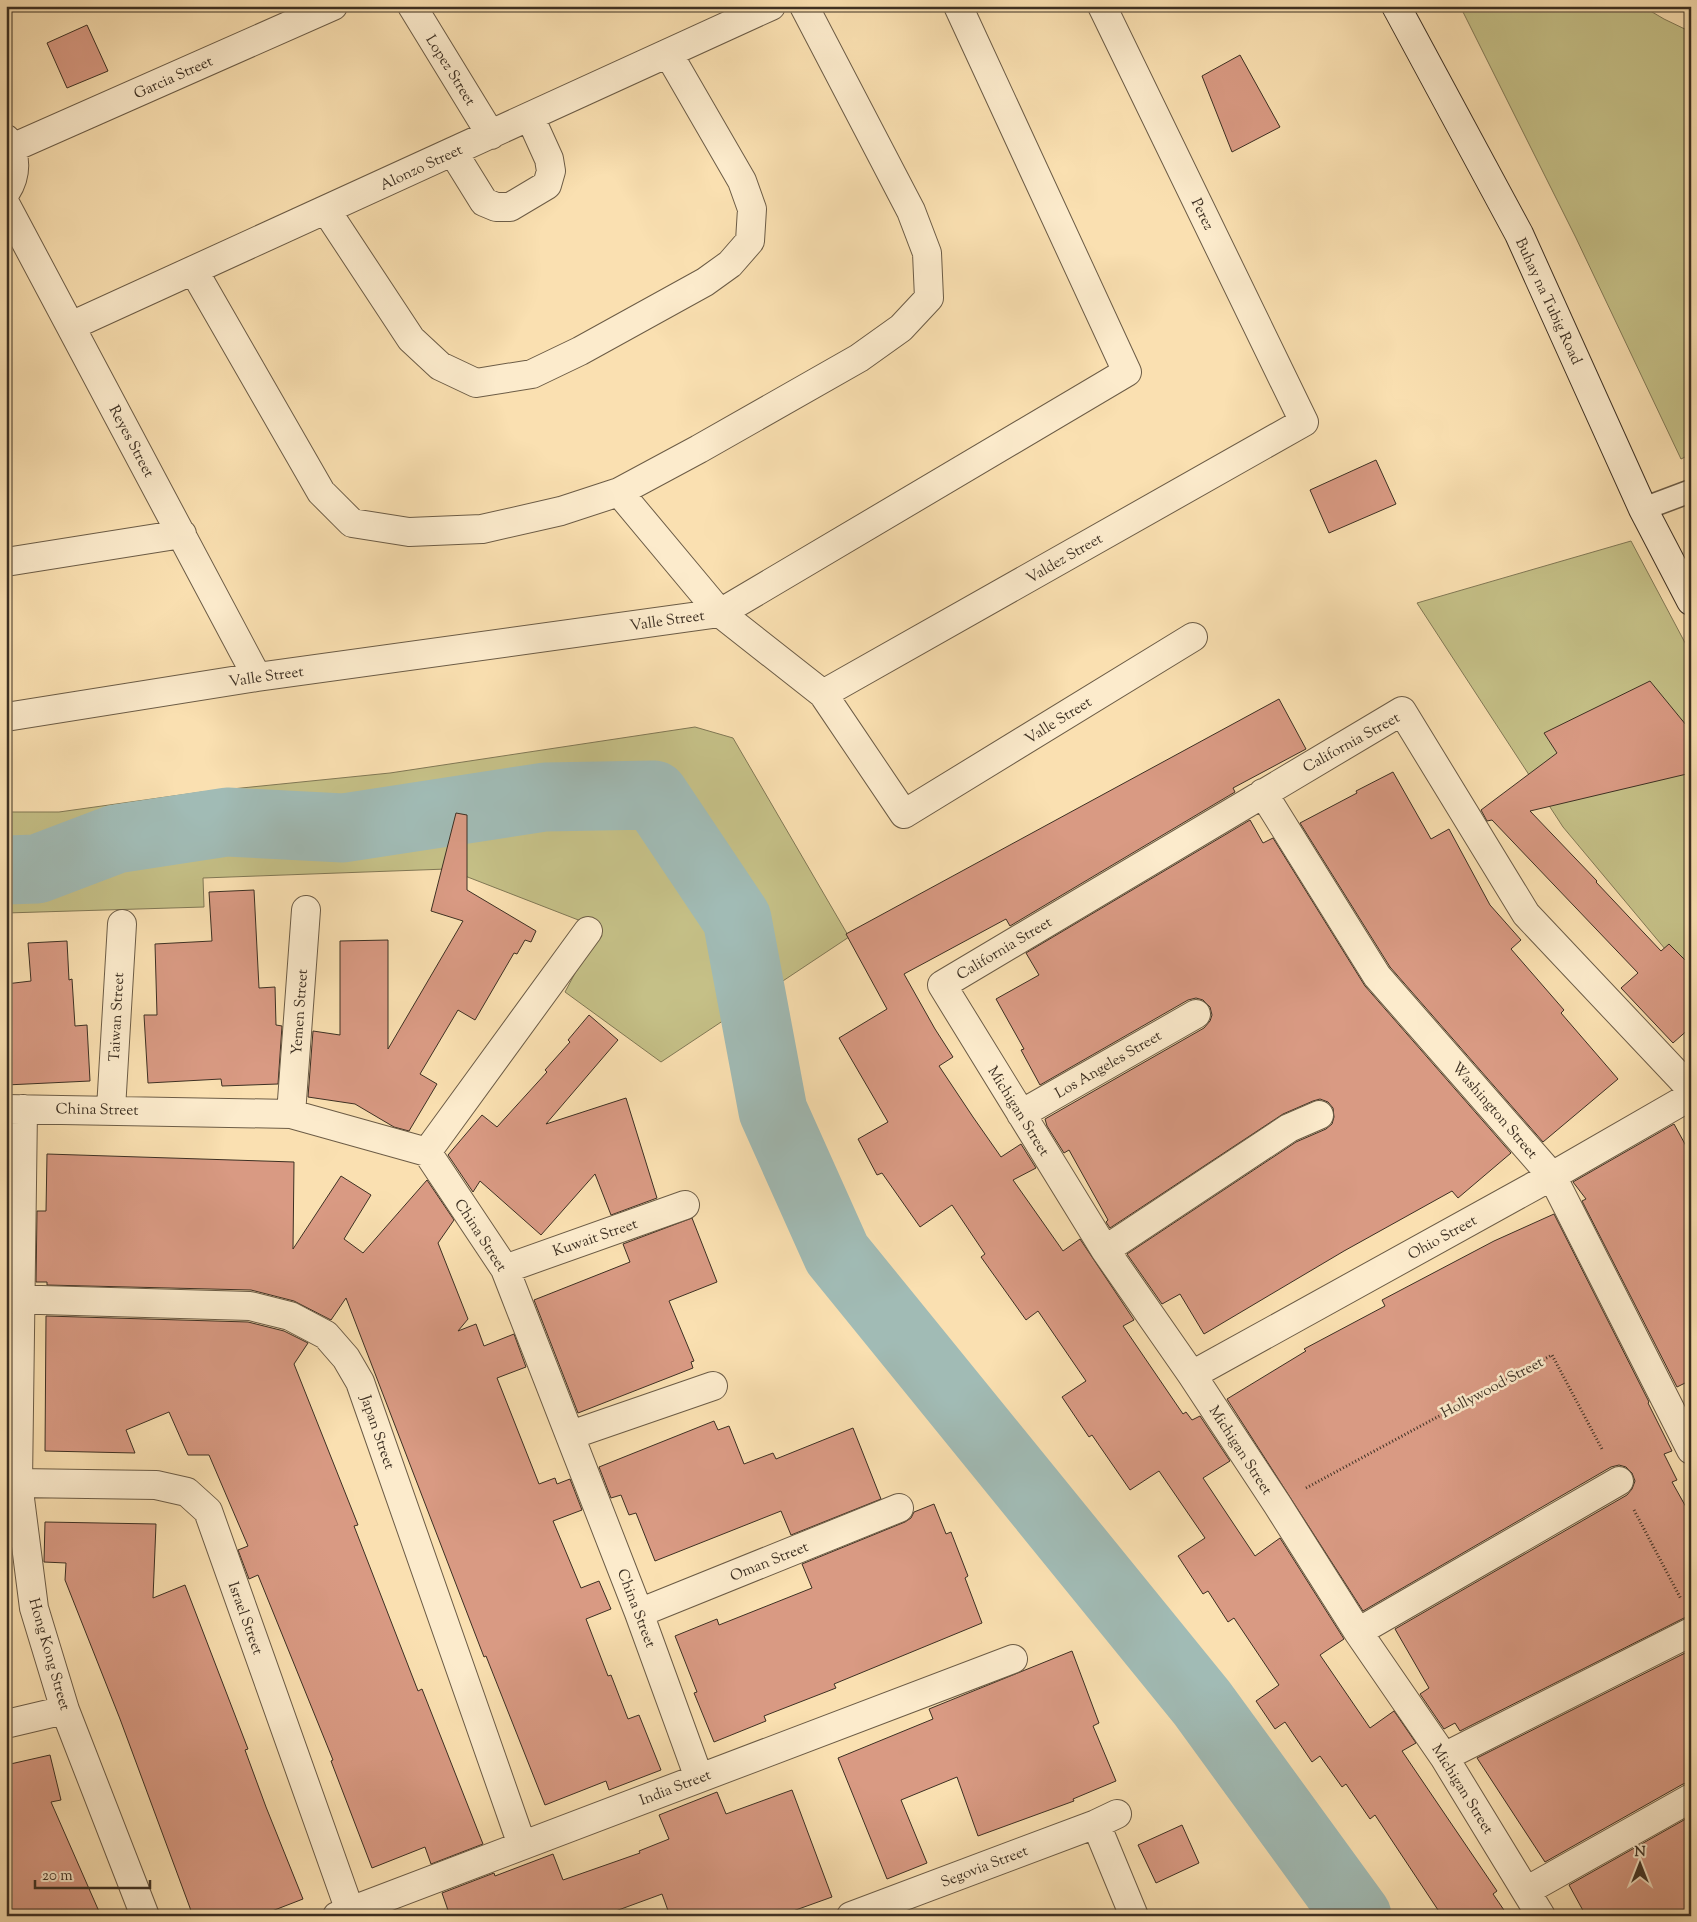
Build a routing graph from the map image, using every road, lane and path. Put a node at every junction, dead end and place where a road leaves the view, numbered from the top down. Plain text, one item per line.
1 (333, 6) edge
2 (412, 6) edge
3 (771, 6) edge
4 (804, 6) edge
5 (958, 6) edge
6 (1102, 6) edge
7 (1396, 6) edge
8 (668, 53) junction
9 (530, 117) junction
10 (491, 134) junction
11 (9, 144) edge
12 (453, 152) junction
13 (6, 192) edge
14 (6, 205) edge
15 (326, 210) junction
16 (194, 271) junction
17 (71, 326) junction
18 (1304, 422) joint
19 (619, 492) junction
20 (1691, 492) edge
21 (1643, 509) junction
22 (182, 534) junction
23 (6, 562) edge
24 (1691, 601) edge
25 (720, 613) junction
26 (1193, 637) dead end
27 (257, 677) junction
28 (823, 694) junction
29 (6, 717) edge
30 (1263, 793) junction
31 (306, 910) dead end
32 (122, 924) dead end
33 (588, 932) dead end
34 (942, 984) joint
35 (1196, 1014) dead end
36 (1691, 1089) edge
37 (1691, 1096) edge
38 (15, 1109) edge
39 (111, 1109) junction
40 (291, 1114) junction
41 (1021, 1114) junction
42 (1320, 1115) dead end
43 (427, 1152) junction
44 (1552, 1176) junction
45 (686, 1205) dead end
46 (1105, 1250) junction
47 (505, 1268) junction
48 (14, 1299) edge
49 (1192, 1375) junction
50 (713, 1386) dead end
51 (571, 1436) junction
52 (1691, 1450) edge
53 (1619, 1481) junction
54 (18, 1483) junction
55 (1277, 1504) junction
56 (899, 1508) dead end
57 (1682, 1600) dead end
58 (639, 1613) junction
59 (1358, 1632) junction
60 (1691, 1632) edge
61 (1013, 1659) dead end
62 (65, 1710) junction
63 (6, 1724) edge
64 (1444, 1757) junction
65 (699, 1778) junction
66 (1691, 1798) edge
67 (522, 1845) junction
68 (1526, 1892) junction
69 (343, 1913) edge
70 (145, 1916) edge
71 (851, 1916) edge
72 (1134, 1916) edge
73 (1540, 1916) edge

1 - 11 street, Garcia Street
2 - 10 street, Lopez Street
3 - 8 street, Alonzo Street
4 - 19 street
5 - 25 street
6 - 18 street, Perez
7 - 21 street, Buhay na Tubig Road
8 - 9 street, Alonzo Street
8 - 15 street
9 - 10 street, Alonzo Street
9 - 12 street
10 - 12 street, Alonzo Street
11 - 13 street
12 - 15 street, Alonzo Street
14 - 17 street, Reyes Street
15 - 16 street, Alonzo Street
16 - 17 street, Alonzo Street
16 - 19 street
17 - 22 street, Reyes Street
18 - 28 street, Valdez Street
19 - 25 street
20 - 21 lane
21 - 24 street, Buhay na Tubig Road
22 - 23 street
22 - 27 street, Reyes Street
25 - 27 street, Valle Street
25 - 28 street, Valle Street
26 - 28 street, Valle Street
27 - 29 street, Valle Street
30 - 34 street, California Street
30 - 36 street, California Street
30 - 44 street, Washington Street
31 - 40 street, Yemen Street
32 - 39 street, Taiwan Street
33 - 43 street
34 - 41 street, Michigan Street
35 - 41 street, Los Angeles Street
37 - 44 street, Ohio Street
38 - 39 street, China Street
38 - 48 street, Hong Kong Street
39 - 40 street, China Street
40 - 43 street, China Street
41 - 46 street, Michigan Street
42 - 46 street
43 - 47 street, China Street
44 - 49 street, Ohio Street
44 - 52 street, Washington Street
45 - 47 street, Kuwait Street
46 - 49 street, Michigan Street
47 - 51 street, China Street
48 - 54 street, Hong Kong Street
48 - 67 street, Japan Street
49 - 55 street, Michigan Street
50 - 51 street
51 - 58 street, China Street
53 - 55 path, Hollywood Street
53 - 57 path, Hollywood Street
53 - 59 street
54 - 62 street, Hong Kong Street
54 - 69 street, Israel Street
55 - 59 street, Michigan Street
56 - 58 street, Oman Street
58 - 65 street, China Street
59 - 64 street, Michigan Street
60 - 64 street
61 - 65 street, India Street
62 - 63 street
62 - 70 street, Hong Kong Street
64 - 68 street, Michigan Street
65 - 67 street, India Street
66 - 68 street
67 - 69 street, India Street
68 - 73 street, Michigan Street
71 - 72 street, Segovia Street

